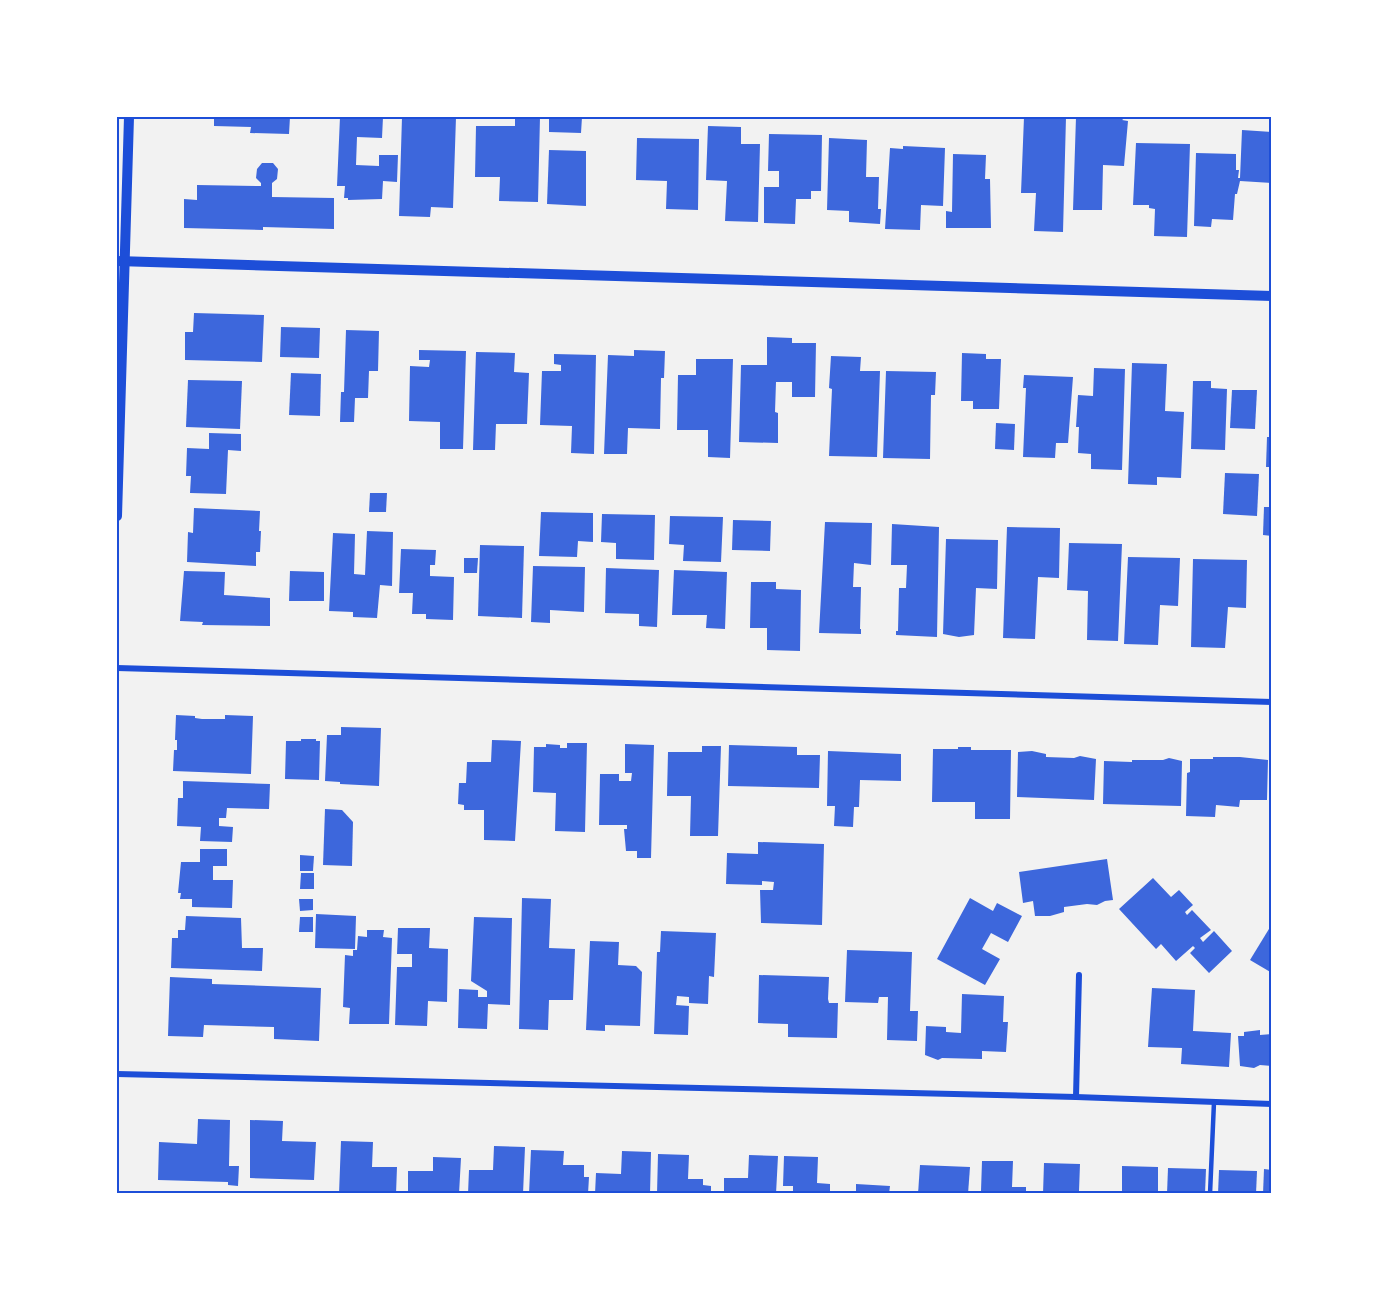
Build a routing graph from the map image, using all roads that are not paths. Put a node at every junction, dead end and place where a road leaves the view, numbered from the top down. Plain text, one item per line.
1 (129, 117) edge
2 (121, 261) edge
3 (1272, 296) edge
4 (117, 516) edge
5 (117, 668) edge
6 (1272, 702) edge
7 (1079, 975) dead end
8 (117, 1074) edge
9 (1077, 1097) junction
10 (1214, 1101) junction
11 (1272, 1104) edge
12 (1210, 1194) edge

1 - 2 street
2 - 3 street
2 - 4 street
5 - 6 street
7 - 9 street
8 - 9 street
9 - 10 street
10 - 11 street
10 - 12 lane

